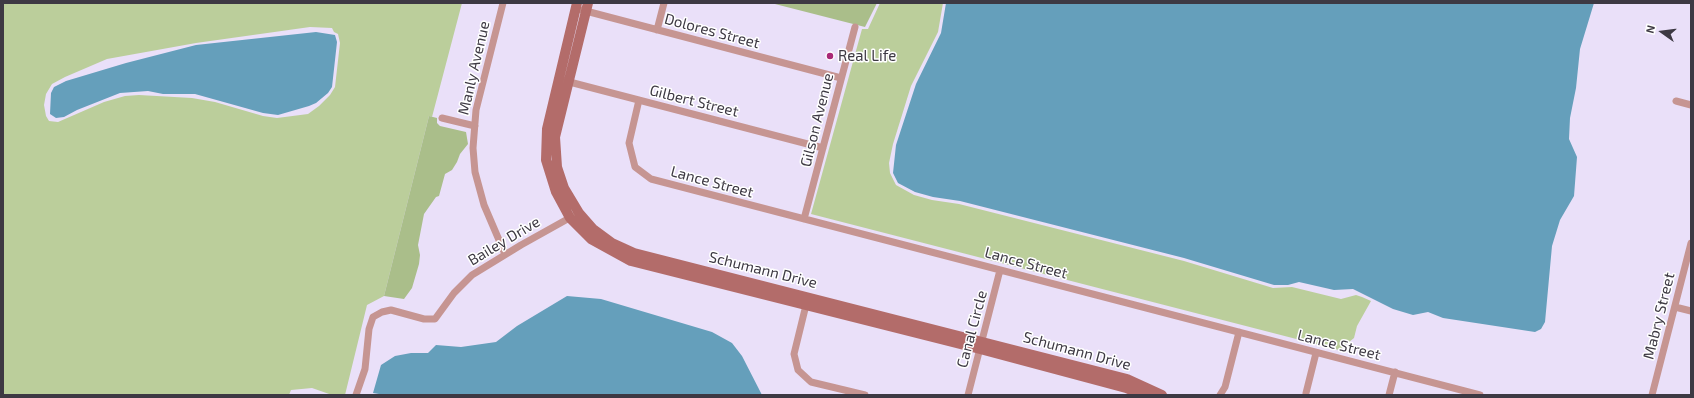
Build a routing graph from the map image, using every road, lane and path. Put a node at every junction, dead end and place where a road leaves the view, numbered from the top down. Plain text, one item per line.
1 (503, 3) edge
2 (664, 3) edge
3 (576, 6) edge
4 (587, 7) edge
5 (855, 27) dead end
6 (657, 30) junction
7 (841, 78) junction
8 (563, 81) junction
9 (639, 100) junction
10 (1676, 101) dead end
11 (1691, 105) edge
12 (442, 118) dead end
13 (475, 126) junction
14 (823, 148) junction
15 (575, 216) junction
16 (804, 219) junction
17 (1691, 243) edge
18 (505, 254) junction
19 (1000, 270) junction
20 (807, 301) junction
21 (1675, 307) junction
22 (1691, 311) edge
23 (1239, 332) junction
24 (981, 345) junction
25 (1316, 353) junction
26 (1395, 372) junction
27 (1306, 393) dead end
28 (1466, 393) edge
29 (356, 395) edge
30 (865, 395) edge
31 (968, 395) edge
32 (1143, 395) edge
33 (1162, 395) edge
34 (1220, 395) edge
35 (1389, 395) edge
36 (1480, 395) edge
37 (1652, 395) edge

1 - 13 street, Manly Avenue
2 - 6 street
3 - 4 street, Dolores Street
3 - 8 street, Schumann Drive
4 - 6 street, Dolores Street
4 - 8 street, Schumann Drive
5 - 7 street, Gilson Avenue
6 - 7 street, Dolores Street
7 - 14 street, Gilson Avenue
8 - 9 street, Gilbert Street
8 - 15 street, Schumann Drive
9 - 14 street, Gilbert Street
9 - 16 street, Lance Street
10 - 11 street
12 - 13 street
13 - 18 street, Manly Avenue
14 - 16 street, Gilson Avenue
15 - 18 street, Bailey Drive
15 - 20 street, Schumann Drive
16 - 19 street, Lance Street
17 - 21 street, Mabry Street
18 - 29 street, Bailey Drive
19 - 23 street, Lance Street
19 - 24 street, Canal Circle
20 - 24 street, Schumann Drive
20 - 30 street
21 - 22 street
21 - 37 street, Mabry Street
23 - 25 street, Lance Street
23 - 34 street
24 - 31 street, Canal Circle
24 - 32 street, Schumann Drive
24 - 33 street, Schumann Drive
25 - 26 street, Lance Street
25 - 27 street
26 - 28 street, Lance Street
26 - 35 street
28 - 36 street, Lance Street

